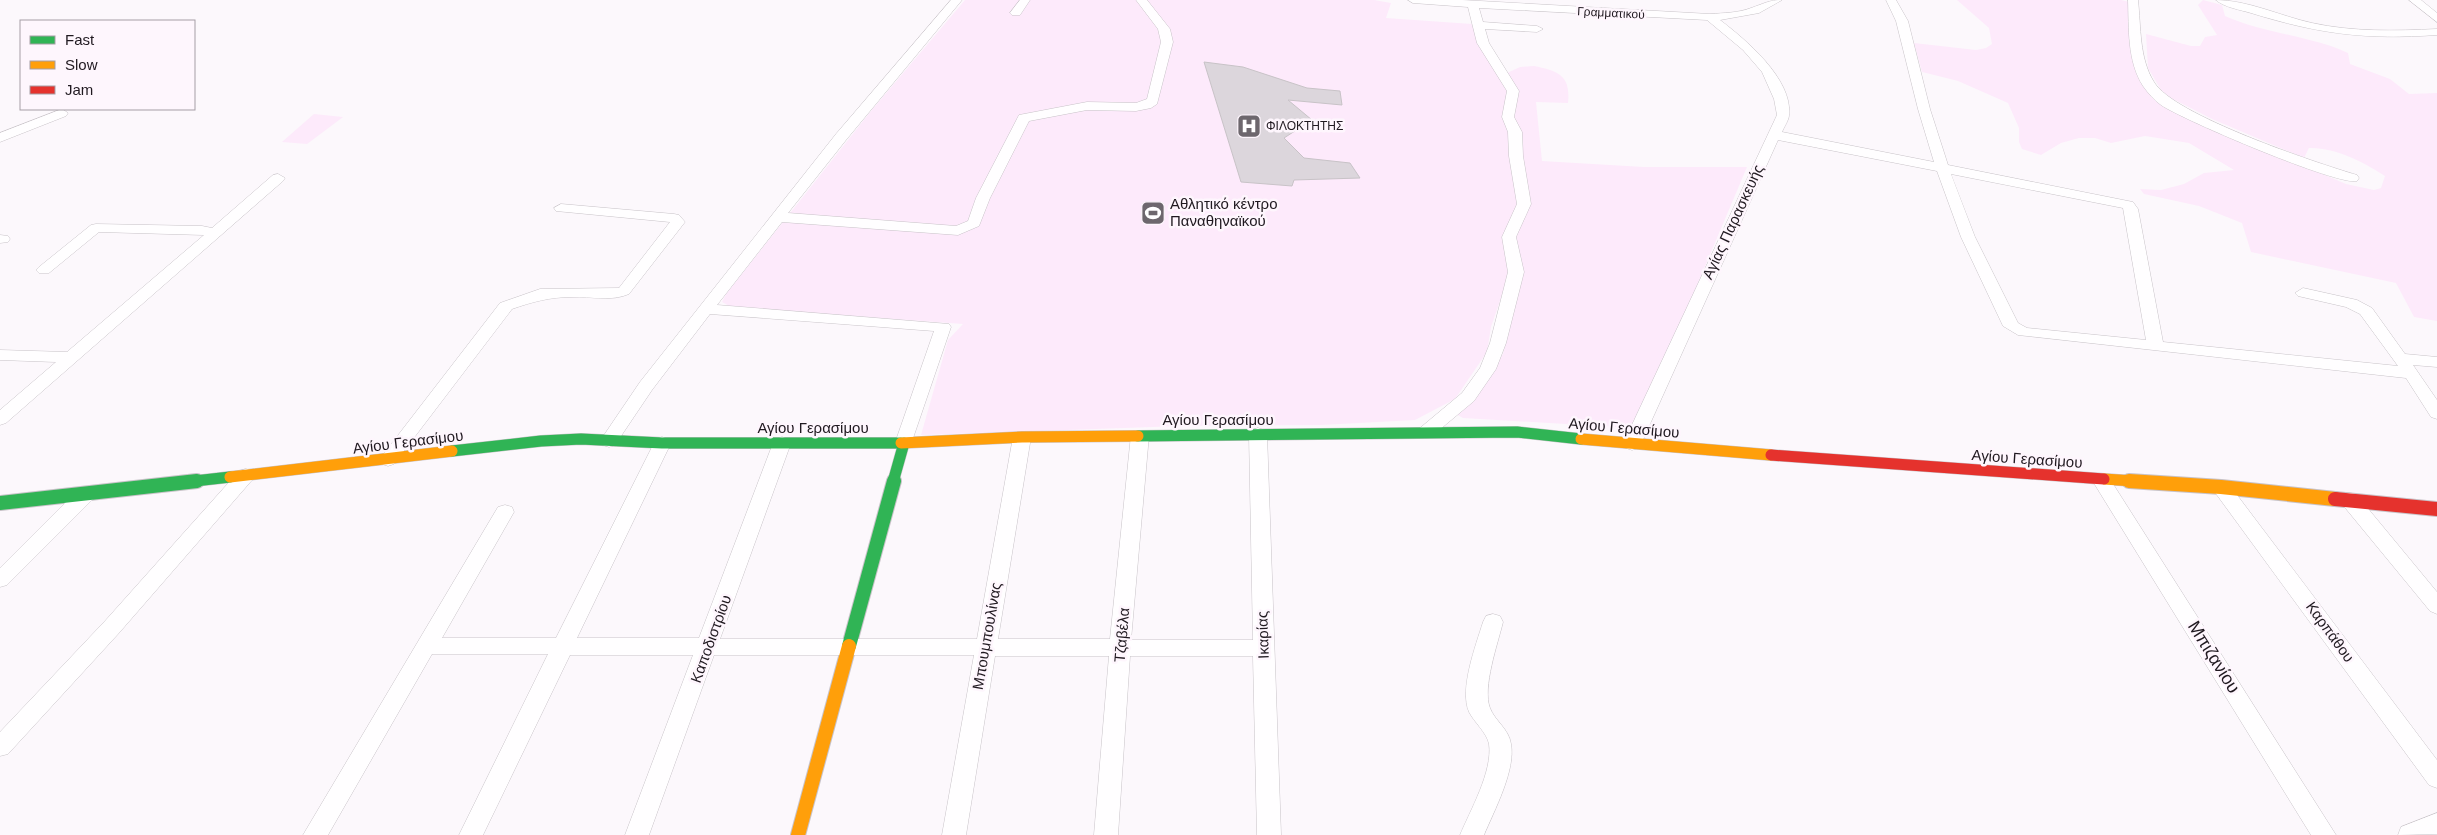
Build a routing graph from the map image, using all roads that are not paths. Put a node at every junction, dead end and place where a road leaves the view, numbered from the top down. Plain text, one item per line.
1 (957, 0) edge
2 (1025, 0) edge
3 (1141, 0) edge
4 (1413, 0) edge
5 (1777, 0) edge
6 (1892, 0) edge
7 (2133, 0) edge
8 (2221, 0) edge
9 (2414, 0) edge
10 (1503, 3) edge
11 (1473, 5) junction
12 (1016, 13) dead end
13 (1710, 17) junction
14 (2437, 19) edge
15 (1477, 25) junction
16 (1537, 29) dead end
17 (2437, 32) edge
18 (62, 113) dead end
19 (1775, 135) junction
20 (0, 138) edge
21 (1943, 170) junction
22 (278, 178) dead end
23 (2352, 178) dead end
24 (561, 208) dead end
25 (779, 217) junction
26 (215, 233) junction
27 (44, 270) dead end
28 (2302, 293) dead end
29 (706, 308) junction
30 (2155, 345) junction
31 (0, 355) edge
32 (72, 357) junction
33 (2400, 358) junction
34 (2437, 362) edge
35 (2411, 373) junction
36 (2437, 413) edge
37 (0, 419) edge
38 (1426, 432) junction
39 (1258, 434) junction
40 (1140, 435) junction
41 (1022, 437) junction
42 (609, 441) junction
43 (662, 443) junction
44 (782, 443) junction
45 (904, 443) junction
46 (1632, 444) junction
47 (388, 460) junction
48 (246, 475) junction
49 (2101, 480) junction
50 (2221, 487) junction
51 (86, 494) junction
52 (2349, 499) junction
53 (0, 503) edge
54 (2437, 509) edge
55 (505, 512) dead end
56 (0, 580) edge
57 (2437, 606) edge
58 (1492, 622) dead end
59 (426, 646) junction
60 (561, 647) junction
61 (708, 647) junction
62 (849, 648) junction
63 (984, 648) junction
64 (1120, 648) junction
65 (1263, 648) junction
66 (0, 747) edge
67 (2437, 778) edge
68 (2437, 823) edge
69 (314, 835) edge
70 (471, 835) edge
71 (637, 835) edge
72 (798, 835) edge
73 (954, 835) edge
74 (1106, 835) edge
75 (1269, 835) edge
76 (1472, 835) edge
77 (2324, 835) edge
78 (2410, 835) edge

1 - 25 street
2 - 12 street
3 - 25 street
4 - 11 street, Γραμματικού
5 - 13 street, Γραμματικού
6 - 21 street
7 - 23 street
8 - 17 street
9 - 14 street
10 - 11 street, Γραμματικού
10 - 13 street, Γραμματικού
11 - 15 street
13 - 19 street, Αγίας Παρασκευής
15 - 16 street
15 - 38 street
18 - 20 street
19 - 21 street
19 - 46 street, Αγίας Παρασκευής
21 - 30 street
21 - 30 street
22 - 26 street
24 - 47 street
25 - 29 street
26 - 27 street
26 - 32 street
28 - 33 street
29 - 42 street
29 - 45 street
30 - 35 street
31 - 32 street
32 - 37 street
33 - 34 street
33 - 35 street
35 - 36 street
38 - 39 street, Αγίου Γερασίμου
38 - 46 street, Αγίου Γερασίμου
39 - 40 street, Αγίου Γερασίμου
39 - 65 street, Ικαρίας
40 - 41 street, Αγίου Γερασίμου
40 - 64 street, Τζαβέλα
41 - 45 street, Αγίου Γερασίμου
41 - 63 street, Μπουμπουλίνας
42 - 43 street, Αγίου Γερασίμου
42 - 47 street, Αγίου Γερασίμου
43 - 44 street, Αγίου Γερασίμου
43 - 60 street
44 - 45 street, Αγίου Γερασίμου
44 - 61 street, Καποδιστρίου
45 - 62 street
46 - 49 street, Αγίου Γερασίμου
47 - 48 street, Αγίου Γερασίμου
48 - 51 street, Αγίου Γερασίμου
48 - 66 street
49 - 50 street, Αγίου Γερασίμου
49 - 77 street, Μπιζανίου
50 - 52 street, Αγίου Γερασίμου
50 - 67 street, Καρπάθου
51 - 53 street, Αγίου Γερασίμου
51 - 56 street
52 - 54 street, Αγίου Γερασίμου
52 - 57 street
55 - 59 street
58 - 76 street
59 - 60 street
59 - 69 street
60 - 61 street
60 - 70 street
61 - 62 street
61 - 71 street, Καποδιστρίου
62 - 63 street
62 - 72 street
63 - 64 street
63 - 73 street, Μπουμπουλίνας
64 - 65 street
64 - 74 street, Τζαβέλα
65 - 75 street, Ικαρίας
68 - 78 street

